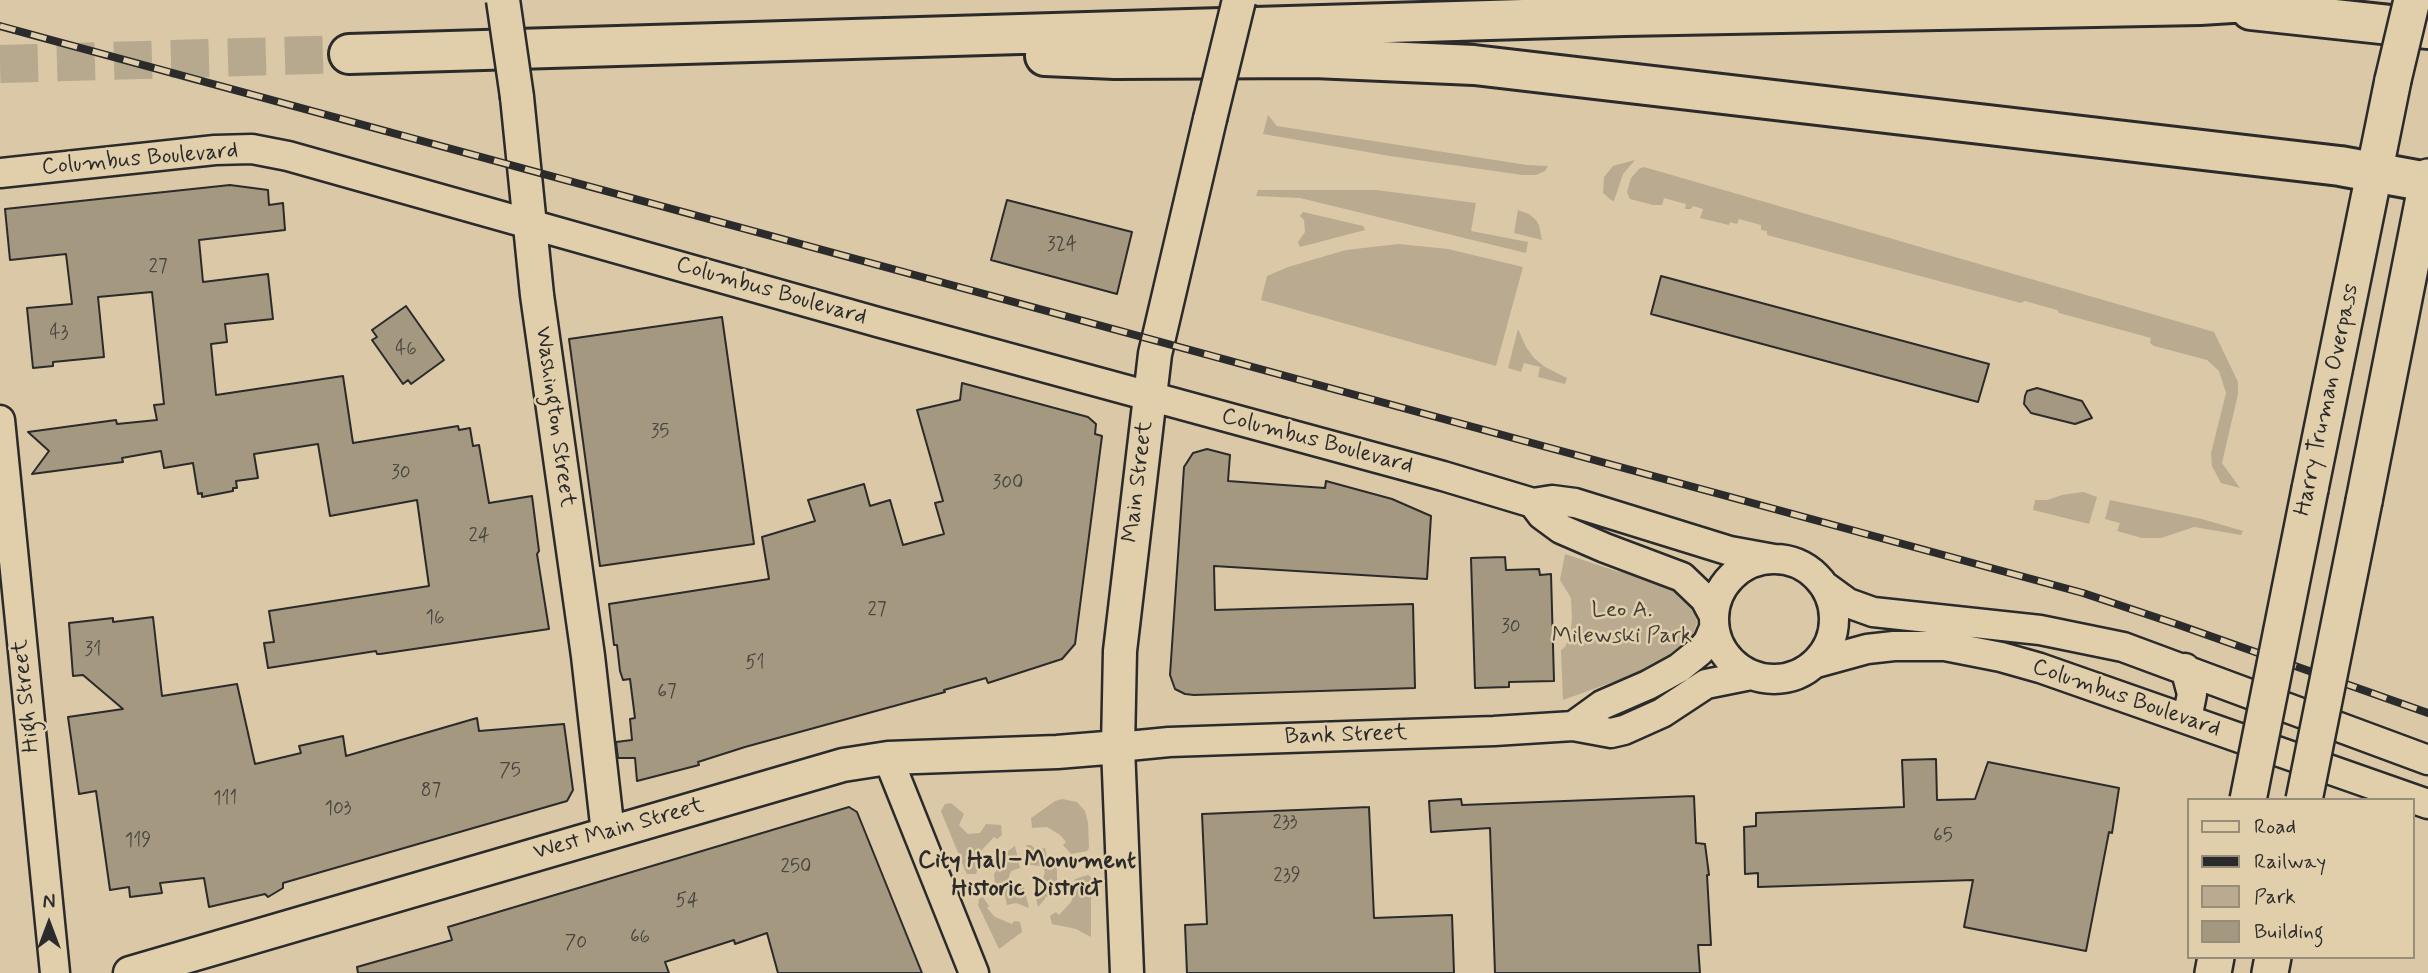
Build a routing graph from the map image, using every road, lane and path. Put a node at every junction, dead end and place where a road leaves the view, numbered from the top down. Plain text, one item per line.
1 (503, 0) edge
2 (1239, 0) edge
3 (2279, 0) edge
4 (2412, 0) edge
5 (2200, 5) junction
6 (2428, 29) edge
7 (958, 36) junction
8 (349, 54) tunnel mouth
9 (2375, 172) junction
10 (0, 173) edge
11 (2428, 180) edge
12 (530, 224) junction
13 (1149, 396) junction
14 (0, 419) edge
15 (1533, 503) junction
16 (1773, 559) junction
17 (1826, 587) junction
18 (1714, 622) junction
19 (1816, 663) junction
20 (2185, 668) junction
21 (1751, 675) junction
22 (2187, 719) junction
23 (1573, 726) junction
24 (1118, 747) junction
25 (888, 758) junction
26 (2428, 760) edge
27 (2248, 798) edge
28 (2304, 798) edge
29 (2411, 798) edge
30 (608, 833) junction
31 (55, 973) edge
32 (130, 973) edge
33 (974, 973) edge
34 (1127, 973) edge

1 - 12 main road, Washington Street, bridge
2 - 13 main road, Main Street, bridge
3 - 5 highway
4 - 9 main road, Harry Truman Overpass, bridge
5 - 6 highway
5 - 7 highway
7 - 8 highway
7 - 9 highway
9 - 11 highway
9 - 27 main road, Harry Truman Overpass, bridge
10 - 12 street, Columbus Boulevard
11 - 28 main road, bridge
12 - 13 street, Columbus Boulevard
12 - 30 main road, Washington Street
13 - 15 street, Columbus Boulevard
13 - 24 main road, Main Street
14 - 31 street, High Street
15 - 16 street, Columbus Boulevard
15 - 18 street, Columbus Boulevard
16 - 17 street
16 - 18 street
17 - 19 street
17 - 20 street, Columbus Boulevard
18 - 21 street
18 - 23 street
19 - 21 street
19 - 22 street, Columbus Boulevard
20 - 22 street
20 - 26 street, Columbus Boulevard
21 - 23 street, Bank Street
22 - 29 street, Columbus Boulevard
23 - 24 street, Bank Street
24 - 25 main road, West Main Street
24 - 34 main road, Main Street
25 - 30 main road, West Main Street
25 - 33 street
30 - 32 main road, West Main Street

